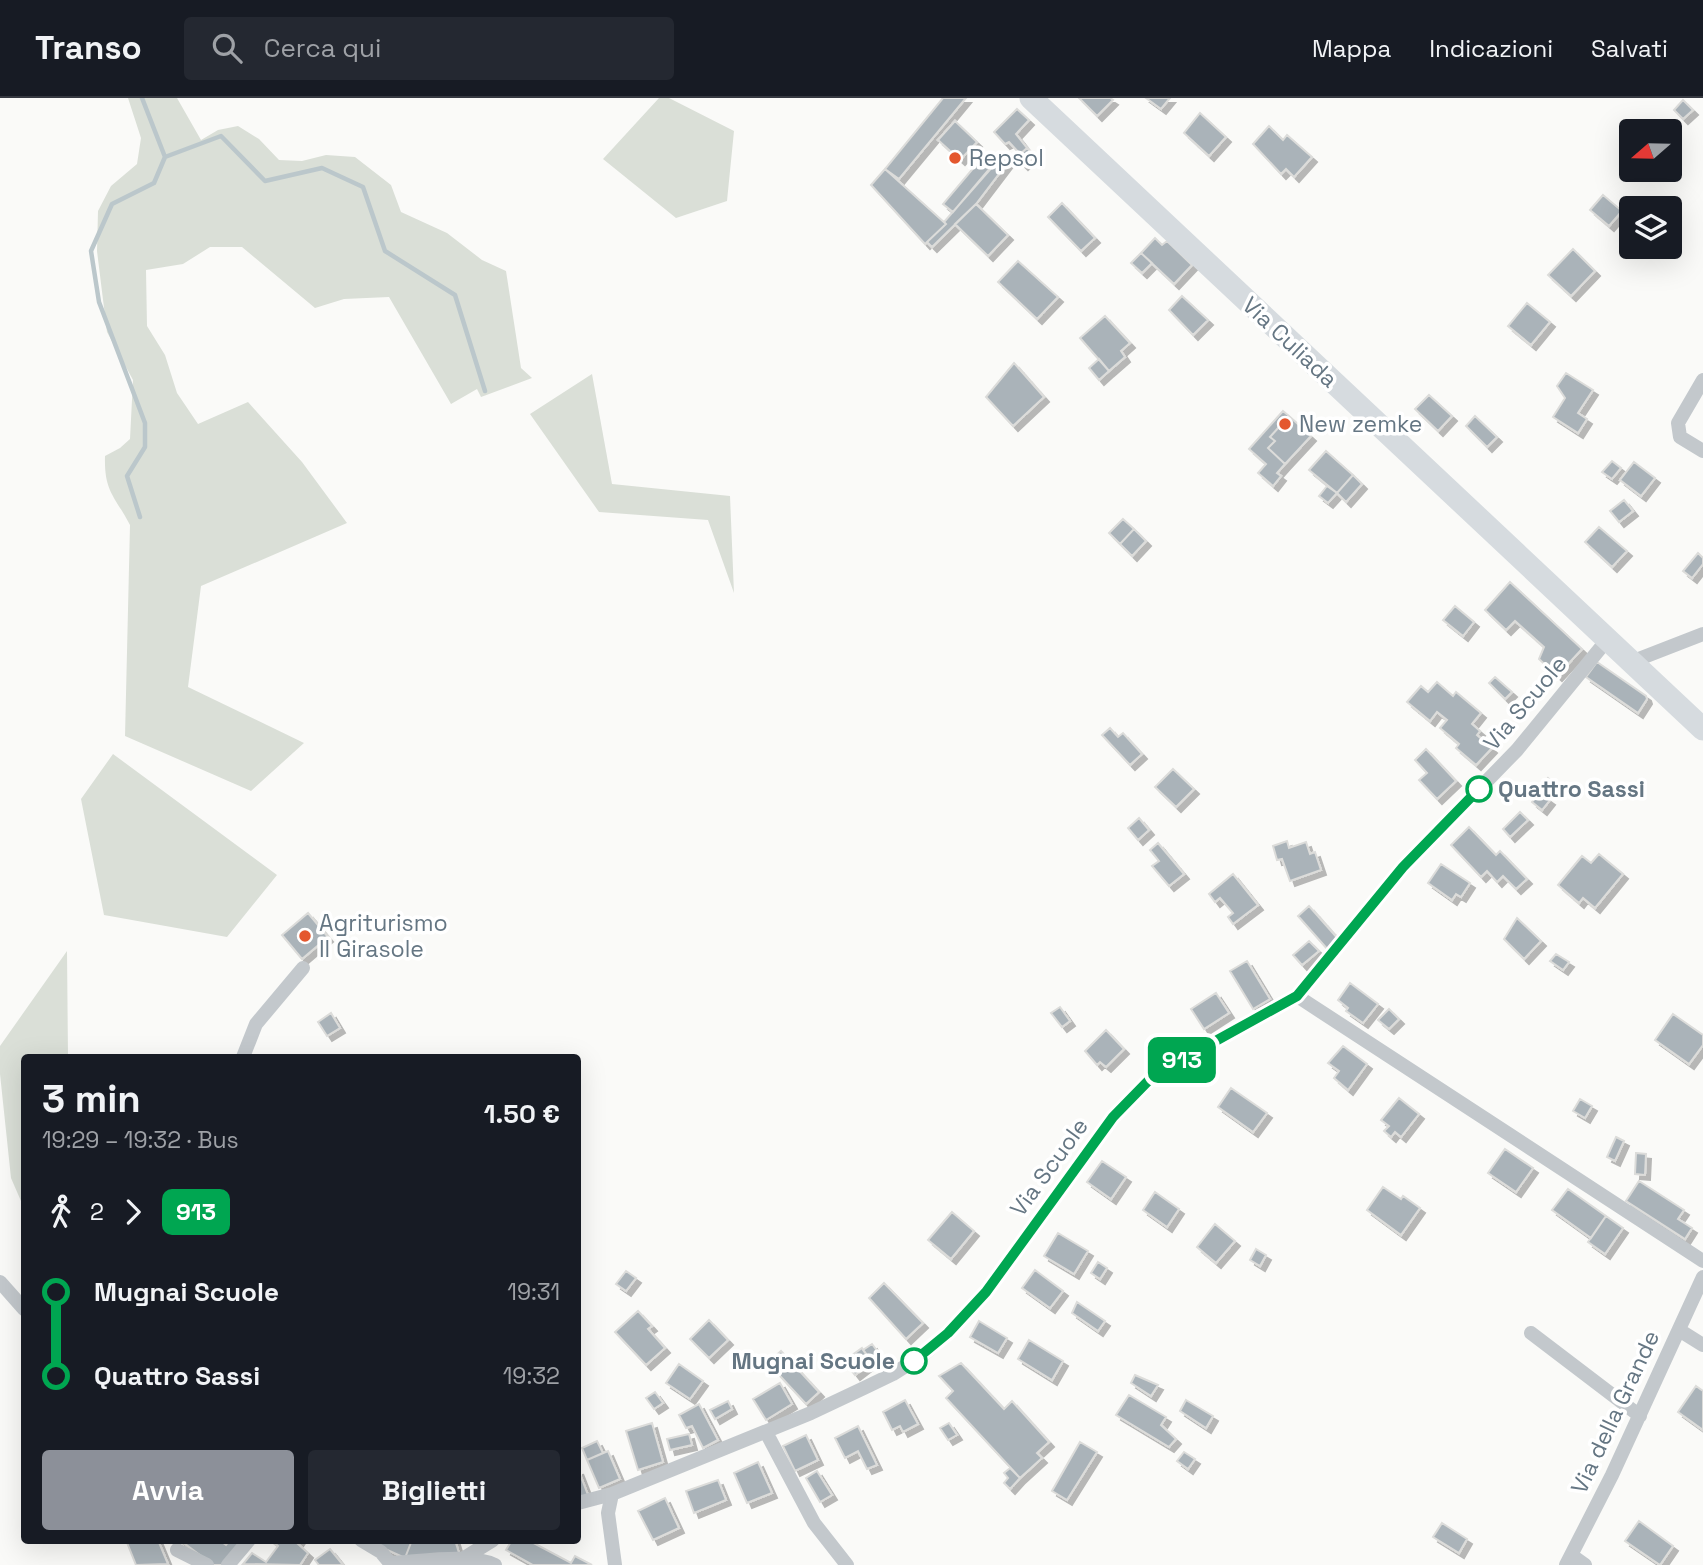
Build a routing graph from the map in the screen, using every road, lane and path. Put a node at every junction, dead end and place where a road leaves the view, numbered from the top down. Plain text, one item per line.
1 (1031, 98) edge
2 (1703, 380) edge
3 (1703, 451) edge
4 (1703, 634) edge
5 (1607, 640) junction
6 (1631, 663) junction
7 (1703, 729) edge
8 (303, 968) dead end
9 (1297, 996) junction
10 (244, 1054) edge
11 (1703, 1261) edge
12 (1703, 1277) edge
13 (0, 1282) edge
14 (1699, 1297) edge
15 (21, 1306) edge
16 (1679, 1330) junction
17 (1531, 1333) dead end
18 (1703, 1345) edge
19 (1640, 1416) junction
20 (766, 1432) junction
21 (612, 1494) junction
22 (581, 1502) edge
23 (246, 1544) edge
24 (368, 1544) edge
25 (487, 1544) edge
26 (177, 1550) dead end
27 (381, 1552) junction
28 (461, 1560) junction
29 (1568, 1560) edge
30 (207, 1565) edge
31 (228, 1565) edge
32 (373, 1565) edge
33 (495, 1565) edge
34 (615, 1565) edge
35 (847, 1565) edge
36 (1585, 1565) edge

1 - 5 main road, Via Culiada
2 - 3 street
4 - 6 street
5 - 6 main road, Via Culiada
5 - 9 street, Via Scuole
6 - 7 main road, Via Culiada
8 - 10 street
9 - 11 street
9 - 20 street, Via Scuole
12 - 14 street, Via della Grande
13 - 15 street
14 - 16 street, Via della Grande
16 - 18 street
16 - 19 street, Via della Grande
17 - 19 street
19 - 29 street, Via della Grande
20 - 21 street, Via Scuole
20 - 35 street
21 - 22 street, Via Scuole
21 - 34 street
23 - 31 street
24 - 27 street
25 - 28 street
26 - 30 street
27 - 28 street
27 - 32 street
28 - 33 street
29 - 36 street

